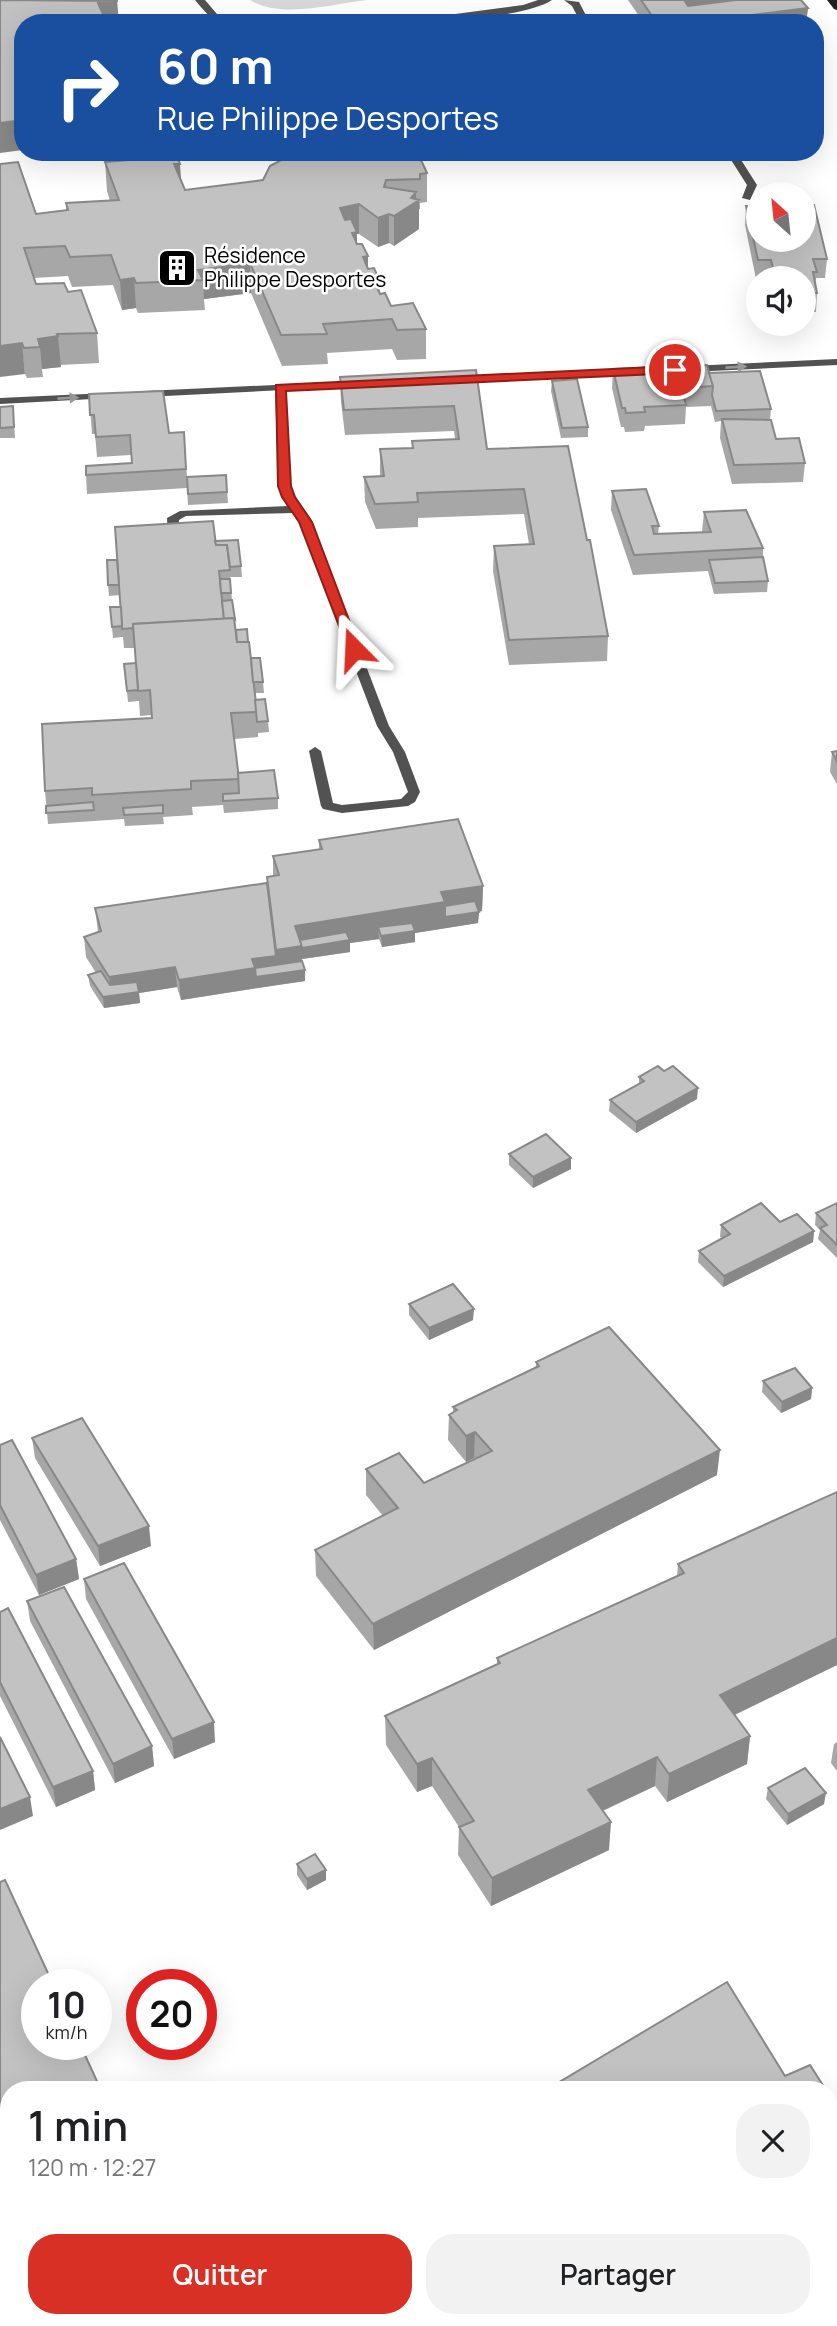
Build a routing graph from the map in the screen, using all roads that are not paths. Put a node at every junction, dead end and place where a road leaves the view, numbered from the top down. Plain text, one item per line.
1 (200, 0) edge
2 (547, 0) edge
3 (569, 0) edge
4 (832, 0) edge
5 (837, 7) edge
6 (212, 14) edge
7 (478, 14) edge
8 (581, 14) edge
9 (737, 161) edge
10 (750, 182) edge
11 (837, 362) edge
12 (675, 370) edge
13 (648, 371) edge
14 (444, 380) edge
15 (376, 384) edge
16 (280, 388) junction
17 (133, 395) edge
18 (120, 396) edge
19 (0, 401) edge
20 (298, 509) junction
21 (174, 537) edge
22 (315, 751) dead end

1 - 6 street
2 - 7 street
3 - 8 street
4 - 5 main road
9 - 10 street
12 -> 11 street
13 - 14 street
15 - 16 street
16 - 17 street
16 - 20 street
19 -> 18 street
20 - 21 street
20 - 22 street

